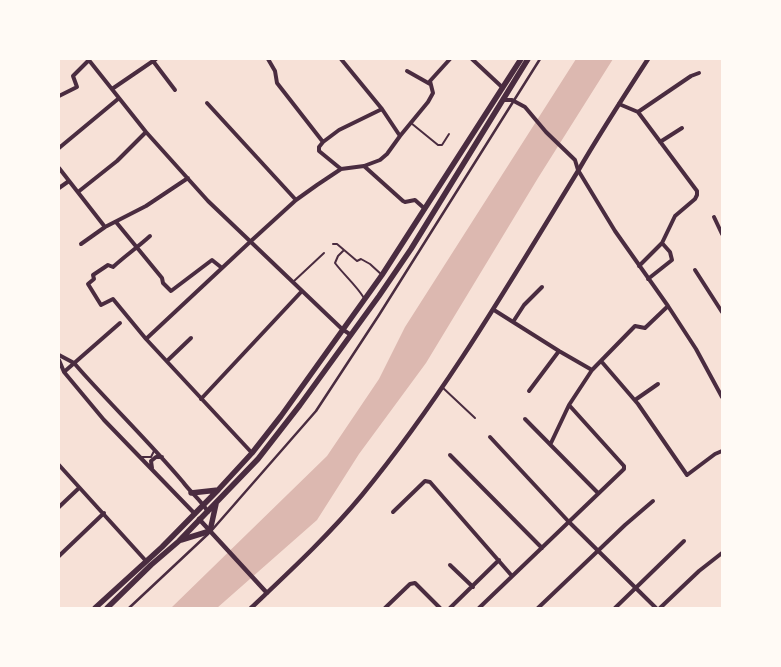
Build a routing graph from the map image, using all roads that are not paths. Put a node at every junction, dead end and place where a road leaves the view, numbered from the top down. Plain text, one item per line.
1 (88, 59) edge
2 (268, 59) edge
3 (341, 59) edge
4 (450, 59) edge
5 (472, 59) edge
6 (521, 59) edge
7 (528, 59) edge
8 (540, 59) edge
9 (648, 59) edge
10 (154, 60) edge
11 (407, 71) dead end
12 (699, 73) dead end
13 (430, 84) junction
14 (503, 88) junction
15 (112, 89) junction
16 (175, 90) dead end
17 (509, 91) junction
18 (59, 96) edge
19 (118, 99) junction
20 (503, 100) junction
21 (512, 100) junction
22 (207, 103) dead end
23 (619, 104) junction
24 (382, 108) junction
25 (638, 112) junction
26 (411, 123) junction
27 (682, 128) dead end
28 (146, 132) junction
29 (449, 134) dead end
30 (400, 136) junction
31 (323, 142) junction
32 (660, 142) junction
33 (59, 148) edge
34 (364, 166) junction
35 (59, 168) edge
36 (340, 169) junction
37 (578, 170) junction
38 (188, 178) junction
39 (69, 181) junction
40 (59, 188) edge
41 (78, 192) junction
42 (296, 200) junction
43 (425, 210) junction
44 (714, 217) dead end
45 (116, 222) junction
46 (105, 227) junction
47 (722, 234) edge
48 (150, 236) dead end
49 (251, 241) junction
50 (662, 243) junction
51 (81, 244) dead end
52 (333, 244) dead end
53 (138, 247) junction
54 (344, 250) junction
55 (324, 253) dead end
56 (638, 266) junction
57 (222, 268) junction
58 (695, 270) dead end
59 (382, 275) junction
60 (648, 279) junction
61 (293, 282) junction
62 (542, 287) dead end
63 (302, 291) junction
64 (365, 298) junction
65 (668, 306) junction
66 (494, 310) junction
67 (722, 312) edge
68 (513, 322) junction
69 (120, 323) dead end
70 (342, 329) junction
71 (351, 335) junction
72 (191, 338) dead end
73 (146, 339) junction
74 (559, 351) junction
75 (59, 355) edge
76 (59, 360) edge
77 (167, 361) junction
78 (601, 361) junction
79 (74, 363) junction
80 (592, 370) junction
81 (64, 372) junction
82 (658, 384) dead end
83 (442, 387) junction
84 (529, 391) dead end
85 (722, 397) edge
86 (202, 398) junction
87 (635, 400) junction
88 (569, 405) junction
89 (475, 418) dead end
90 (525, 419) dead end
91 (490, 437) dead end
92 (551, 443) junction
93 (154, 448) junction
94 (722, 451) edge
95 (252, 453) junction
96 (450, 455) dead end
97 (141, 457) junction
98 (162, 457) junction
99 (59, 465) edge
100 (152, 468) junction
101 (79, 488) junction
102 (218, 490) junction
103 (191, 493) junction
104 (598, 493) junction
105 (653, 500) dead end
106 (216, 502) junction
107 (204, 505) junction
108 (59, 507) edge
109 (208, 512) junction
110 (393, 512) dead end
111 (104, 514) junction
112 (195, 514) junction
113 (200, 520) junction
114 (569, 522) junction
115 (211, 532) junction
116 (179, 541) junction
117 (684, 541) dead end
118 (542, 548) junction
119 (598, 551) junction
120 (722, 553) edge
121 (59, 556) edge
122 (499, 560) junction
123 (146, 561) junction
124 (450, 565) dead end
125 (512, 576) junction
126 (472, 587) junction
127 (636, 589) junction
128 (266, 592) junction
129 (95, 608) edge
130 (107, 608) edge
131 (129, 608) edge
132 (251, 608) edge
133 (385, 608) edge
134 (440, 608) edge
135 (450, 608) edge
136 (479, 608) edge
137 (538, 608) edge
138 (615, 608) edge
139 (656, 608) edge
140 (660, 608) edge

1 - 15 street
1 - 18 street
2 - 31 street
3 - 24 street
4 - 13 street
5 - 14 street
6 - 14 main road
7 - 17 main road
8 - 21 street
9 - 23 street
10 - 15 street
10 - 16 street
11 - 13 street
12 - 25 street
13 - 26 street
14 - 43 main road
15 - 19 street
17 - 20 main road
17 - 21 street
19 - 28 street
19 - 33 street
20 - 21 street
20 - 71 main road
21 - 37 street
21 - 115 street
22 - 42 street
23 - 25 street
23 - 37 street
24 - 30 street
24 - 31 street
25 - 32 street
26 - 29 lane
26 - 30 street
27 - 32 street
28 - 38 street
28 - 41 street
30 - 34 street
31 - 36 street
32 - 50 street
34 - 36 street
34 - 43 street
35 - 39 street
36 - 42 street
37 - 56 street
37 - 66 street
38 - 45 street
38 - 49 street
39 - 40 street
39 - 41 street
41 - 46 street
42 - 49 street
43 - 59 main road
44 - 47 street
45 - 46 street
45 - 53 street
46 - 51 street
48 - 53 street
49 - 57 street
49 - 61 street
50 - 56 street
50 - 60 street
52 - 54 lane
53 - 57 street
53 - 73 street
54 - 59 lane
54 - 64 lane
55 - 61 lane
56 - 60 street
57 - 73 street
58 - 67 street
59 - 64 main road
60 - 65 street
61 - 63 street
62 - 68 street
63 - 70 street
63 - 86 street
64 - 70 main road
65 - 78 street
65 - 85 street
66 - 68 street
66 - 83 street
68 - 74 street
69 - 79 street
70 - 71 street
70 - 95 main road
71 - 106 main road
72 - 77 street
73 - 77 street
74 - 80 street
74 - 84 street
75 - 79 street
76 - 81 street
77 - 86 street
78 - 80 street
78 - 87 street
79 - 81 street
79 - 93 street
80 - 88 street
81 - 97 street
82 - 87 street
83 - 89 lane
83 - 128 street
86 - 95 street
87 - 94 street
88 - 92 street
88 - 104 street
90 - 92 street
91 - 114 street
92 - 104 street
93 - 97 lane
93 - 98 street
95 - 102 main road
96 - 118 street
97 - 100 street
98 - 100 street
98 - 103 street
99 - 101 street
100 - 112 street
101 - 108 street
101 - 111 street
102 - 103 main road
102 - 107 main road
103 - 107 street
104 - 114 street
105 - 119 street
106 - 109 main road
106 - 115 main road
107 - 109 street
107 - 112 main road
109 - 113 main road
110 - 122 street
111 - 121 street
111 - 123 street
112 - 113 street
112 - 123 main road
113 - 115 street
113 - 116 main road
114 - 118 street
114 - 119 street
115 - 116 main road
115 - 128 street
115 - 131 street
116 - 130 main road
117 - 127 street
118 - 125 street
119 - 127 street
119 - 137 street
120 - 140 street
122 - 125 street
122 - 126 street
123 - 129 main road
124 - 126 street
125 - 136 street
126 - 135 street
127 - 138 street
127 - 139 street
128 - 132 street
133 - 134 street

